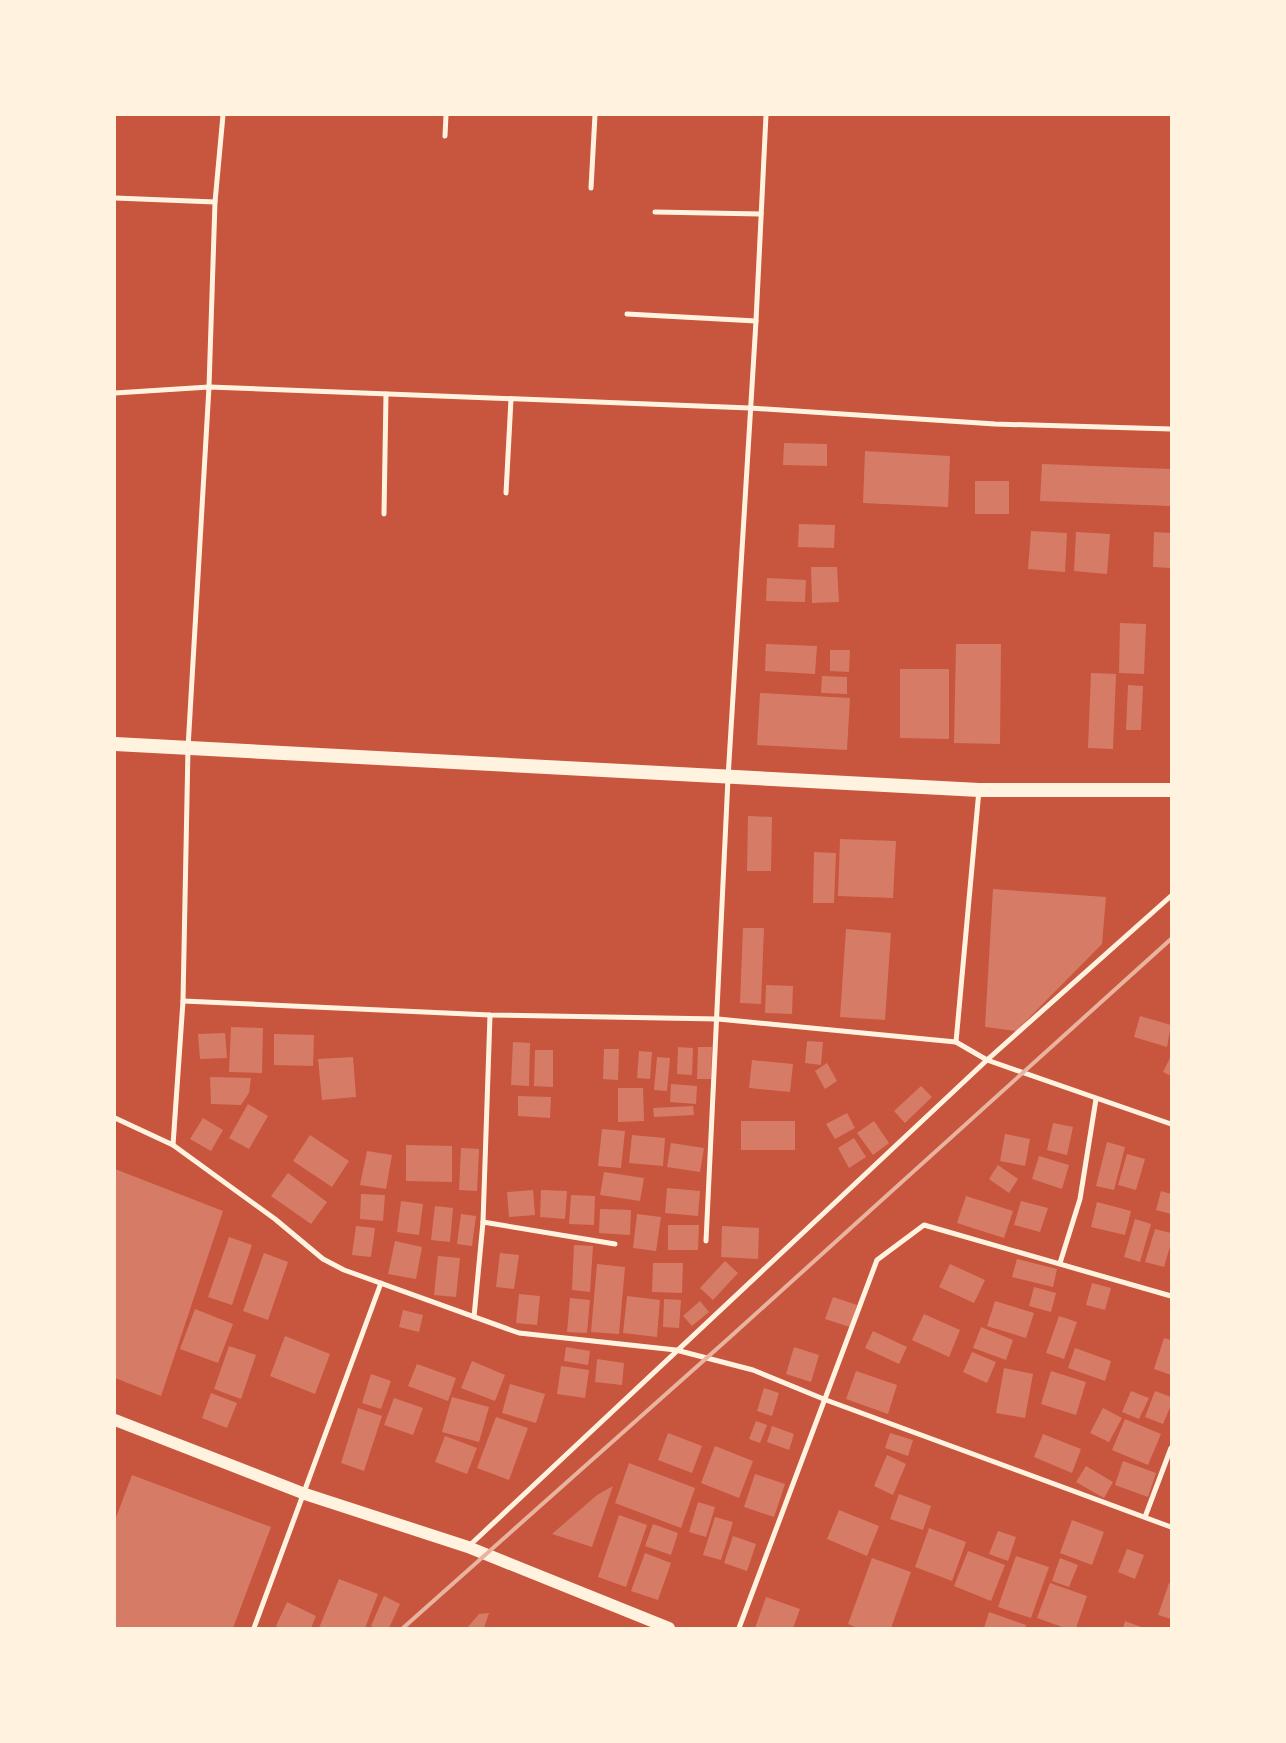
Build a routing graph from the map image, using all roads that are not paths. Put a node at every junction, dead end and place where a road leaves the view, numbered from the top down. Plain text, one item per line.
1 (223, 115) edge
2 (446, 115) edge
3 (595, 115) edge
4 (766, 115) edge
5 (445, 136) dead end
6 (591, 188) dead end
7 (115, 198) edge
8 (215, 202) junction
9 (655, 212) dead end
10 (762, 214) junction
11 (628, 314) dead end
12 (756, 321) junction
13 (209, 387) junction
14 (115, 393) edge
15 (386, 394) junction
16 (511, 399) junction
17 (750, 408) junction
18 (1171, 429) edge
19 (506, 492) dead end
20 (384, 514) dead end
21 (115, 744) edge
22 (188, 748) junction
23 (728, 778) junction
24 (979, 790) junction
25 (1171, 790) edge
26 (1171, 896) edge
27 (182, 1001) junction
28 (490, 1015) junction
29 (718, 1019) junction
30 (956, 1042) junction
31 (987, 1060) junction
32 (1096, 1099) junction
33 (115, 1118) edge
34 (1171, 1124) edge
35 (173, 1145) junction
36 (483, 1222) junction
37 (706, 1241) dead end
38 (614, 1244) dead end
39 (1060, 1263) junction
40 (381, 1283) junction
41 (1171, 1296) edge
42 (474, 1317) junction
43 (676, 1350) junction
44 (826, 1400) junction
45 (115, 1420) edge
46 (1171, 1448) edge
47 (305, 1494) junction
48 (1144, 1517) junction
49 (1171, 1528) edge
50 (468, 1548) junction
51 (254, 1628) edge
52 (669, 1628) edge
53 (740, 1628) edge

1 - 8 street
2 - 5 street
3 - 6 street
4 - 10 street
7 - 8 street
8 - 13 street
9 - 10 street
10 - 12 street
11 - 12 street
12 - 17 street
13 - 14 street
13 - 15 street
13 - 22 street
15 - 16 street
15 - 20 street
16 - 17 street
16 - 19 street
17 - 18 street
17 - 23 street
21 - 22 highway
22 - 23 highway
22 - 27 street
23 - 24 highway
23 - 29 street
24 - 25 highway
24 - 30 street
26 - 31 street
27 - 28 street
27 - 35 street
28 - 29 street
28 - 36 street
29 - 30 street
29 - 37 street
30 - 31 street
31 - 32 street
31 - 43 street
32 - 34 street
32 - 39 street
33 - 35 street
35 - 40 street
36 - 38 street
36 - 42 street
39 - 41 street
39 - 44 street
40 - 42 street
40 - 47 street
42 - 43 street
43 - 44 street
43 - 50 street
44 - 48 street
44 - 53 street
45 - 47 main road
46 - 48 street
47 - 50 main road
47 - 51 street
48 - 49 street
50 - 52 main road

